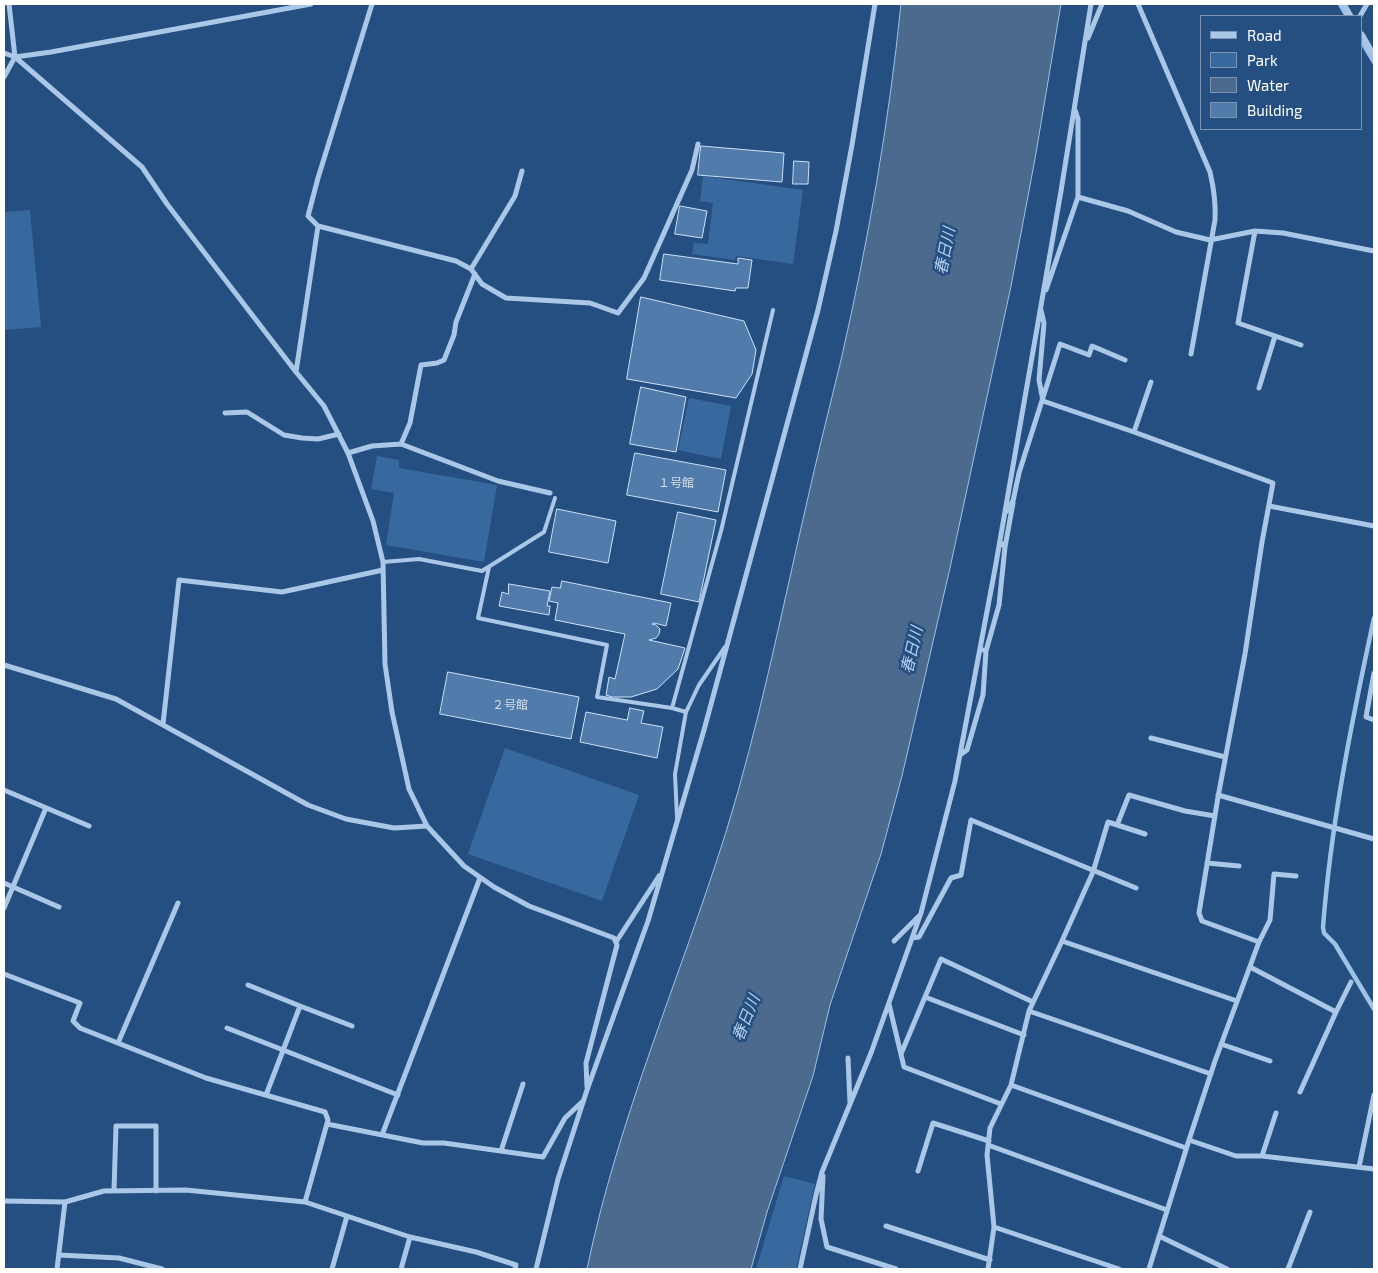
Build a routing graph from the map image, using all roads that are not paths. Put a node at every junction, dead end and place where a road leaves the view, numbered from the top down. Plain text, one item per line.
1 (10, 4) edge
2 (311, 4) edge
3 (372, 4) edge
4 (875, 4) edge
5 (1091, 4) edge
6 (1102, 4) edge
7 (1138, 4) edge
8 (1344, 4) edge
9 (1367, 4) edge
10 (1350, 15) edge
11 (1361, 15) edge
12 (1363, 36) edge
13 (1085, 45) junction
14 (4, 53) edge
15 (1374, 54) edge
16 (16, 57) junction
17 (4, 76) edge
18 (1075, 110) junction
19 (698, 144) dead end
20 (522, 171) dead end
21 (1078, 197) junction
22 (318, 226) junction
23 (1255, 232) junction
24 (1210, 240) junction
25 (1374, 251) edge
26 (471, 269) junction
27 (475, 274) junction
28 (1041, 304) junction
29 (774, 310) dead end
30 (1275, 336) junction
31 (1301, 345) dead end
32 (1191, 354) dead end
33 (1125, 360) dead end
34 (296, 372) junction
35 (1151, 382) dead end
36 (1259, 388) dead end
37 (1043, 401) junction
38 (225, 413) dead end
39 (1134, 432) junction
40 (339, 434) junction
41 (401, 444) junction
42 (348, 453) junction
43 (550, 493) dead end
44 (555, 498) dead end
45 (1013, 501) junction
46 (1269, 506) junction
47 (1004, 515) junction
48 (1374, 526) edge
49 (1000, 542) junction
50 (1005, 547) junction
51 (383, 562) junction
52 (489, 567) junction
53 (383, 570) junction
54 (728, 642) junction
55 (983, 650) junction
56 (4, 665) edge
57 (1374, 673) edge
58 (672, 708) junction
59 (686, 712) junction
60 (1374, 720) edge
61 (163, 724) junction
62 (1151, 738) dead end
63 (960, 755) junction
64 (1225, 757) junction
65 (4, 790) edge
66 (1218, 795) junction
67 (46, 808) junction
68 (1215, 816) junction
69 (677, 822) junction
70 (1117, 825) junction
71 (89, 826) dead end
72 (427, 826) junction
73 (1145, 834) dead end
74 (1374, 839) edge
75 (1207, 862) junction
76 (1239, 866) dead end
77 (663, 870) junction
78 (1093, 872) junction
79 (1296, 876) dead end
80 (480, 878) junction
81 (4, 883) edge
82 (13, 887) junction
83 (1136, 888) dead end
84 (178, 903) dead end
85 (59, 907) dead end
86 (4, 908) edge
87 (921, 913) junction
88 (912, 938) junction
89 (894, 940) dead end
90 (1062, 941) junction
91 (616, 942) junction
92 (1259, 942) junction
93 (1250, 967) junction
94 (4, 974) edge
95 (1351, 982) dead end
96 (248, 985) dead end
97 (925, 998) junction
98 (1237, 1001) junction
99 (1033, 1002) junction
100 (889, 1004) junction
101 (300, 1006) junction
102 (1029, 1011) junction
103 (1336, 1012) junction
104 (352, 1026) dead end
105 (227, 1028) dead end
106 (1024, 1035) junction
107 (118, 1043) junction
108 (1221, 1044) junction
109 (283, 1050) junction
110 (900, 1054) junction
111 (848, 1058) dead end
112 (1270, 1061) dead end
113 (1211, 1074) junction
114 (524, 1084) dead end
115 (1011, 1085) junction
116 (587, 1090) junction
117 (1300, 1092) dead end
118 (398, 1094) junction
119 (266, 1095) junction
120 (1374, 1095) edge
121 (584, 1101) junction
122 (1002, 1104) junction
123 (850, 1106) junction
124 (1276, 1114) dead end
125 (326, 1124) junction
126 (382, 1136) junction
127 (1189, 1140) junction
128 (988, 1143) junction
129 (1186, 1148) junction
130 (501, 1151) junction
131 (1262, 1156) junction
132 (1359, 1167) junction
133 (1374, 1169) edge
134 (918, 1171) dead end
135 (822, 1172) junction
136 (114, 1191) junction
137 (156, 1191) junction
138 (4, 1201) edge
139 (65, 1202) junction
140 (305, 1202) junction
141 (1167, 1210) junction
142 (1310, 1212) dead end
143 (347, 1216) junction
144 (886, 1226) dead end
145 (994, 1227) junction
146 (1159, 1236) junction
147 (410, 1238) junction
148 (59, 1255) junction
149 (990, 1260) junction
150 (57, 1269) edge
151 (162, 1269) edge
152 (332, 1269) edge
153 (401, 1269) edge
154 (515, 1269) edge
155 (536, 1269) edge
156 (800, 1269) edge
157 (896, 1269) edge
158 (988, 1269) edge
159 (1119, 1269) edge
160 (1148, 1269) edge
161 (1227, 1269) edge
162 (1288, 1269) edge

1 - 16 street
2 - 16 street
3 - 22 street
4 - 54 street
5 - 13 street
6 - 13 street
7 - 24 street
8 - 10 street
9 - 11 street
12 - 15 street
13 - 18 street
14 - 16 street
16 - 17 street
16 - 34 street
18 - 21 street
18 - 28 street
19 - 27 street
20 - 26 street
21 - 24 street
21 - 28 street
22 - 26 street
22 - 34 street
23 - 24 street
23 - 25 street
23 - 30 street
24 - 32 street
26 - 27 street
27 - 41 street
28 - 37 street
28 - 47 street
29 - 58 lane
30 - 31 street
30 - 36 street
33 - 37 street
34 - 40 street
35 - 39 street
37 - 39 street
37 - 45 street
38 - 40 street
39 - 46 street
40 - 42 street
41 - 42 street
41 - 43 street
42 - 51 street
44 - 52 lane
45 - 47 street
45 - 50 street
46 - 48 street
46 - 64 street
47 - 49 street
49 - 50 street
49 - 55 street
50 - 55 street
51 - 52 lane
51 - 53 street
52 - 58 lane
53 - 61 street
53 - 72 street
54 - 59 lane
54 - 69 street
55 - 63 street
55 - 63 street
56 - 61 street
57 - 60 street
58 - 59 lane
59 - 69 lane
61 - 72 street
62 - 64 street
63 - 87 street
64 - 66 street
65 - 67 street
66 - 68 street
66 - 74 street
67 - 71 street
67 - 82 street
68 - 70 street
68 - 75 street
69 - 77 street
70 - 73 street
70 - 78 street
72 - 80 street
75 - 76 street
75 - 92 street
77 - 91 street
77 - 116 street
78 - 83 street
78 - 88 street
78 - 90 street
79 - 92 street
80 - 91 street
80 - 118 street
81 - 82 street
82 - 85 street
82 - 86 street
84 - 107 street
87 - 88 street
87 - 89 street
88 - 100 street
90 - 98 street
90 - 99 street
91 - 116 street
92 - 93 street
93 - 98 street
93 - 103 street
94 - 107 street
95 - 103 street
96 - 101 street
97 - 99 street
97 - 106 street
97 - 110 street
98 - 108 street
99 - 102 street
100 - 110 street
100 - 123 street
101 - 104 street
101 - 109 street
102 - 106 street
102 - 113 street
103 - 117 street
105 - 109 street
106 - 115 street
107 - 119 street
108 - 112 street
108 - 113 street
109 - 118 street
109 - 119 street
110 - 122 street
111 - 123 street
113 - 127 street
114 - 130 street
115 - 122 street
115 - 129 street
116 - 121 street
118 - 126 street
119 - 125 street
120 - 132 street
121 - 130 street
121 - 155 street
122 - 128 street
123 - 135 street
124 - 131 street
125 - 126 street
125 - 140 street
126 - 130 street
127 - 129 street
127 - 131 street
128 - 134 street
128 - 141 street
128 - 145 street
129 - 141 street
131 - 132 street
132 - 133 street
135 - 156 street
135 - 157 street
136 - 137 street
136 - 137 street
136 - 139 street
137 - 140 street
138 - 139 street
139 - 148 street
140 - 143 street
141 - 146 street
142 - 162 street
143 - 147 street
143 - 152 street
144 - 149 street
145 - 149 street
145 - 159 street
146 - 160 street
146 - 161 street
147 - 153 street
147 - 154 street
148 - 150 street
148 - 151 street
149 - 158 street

